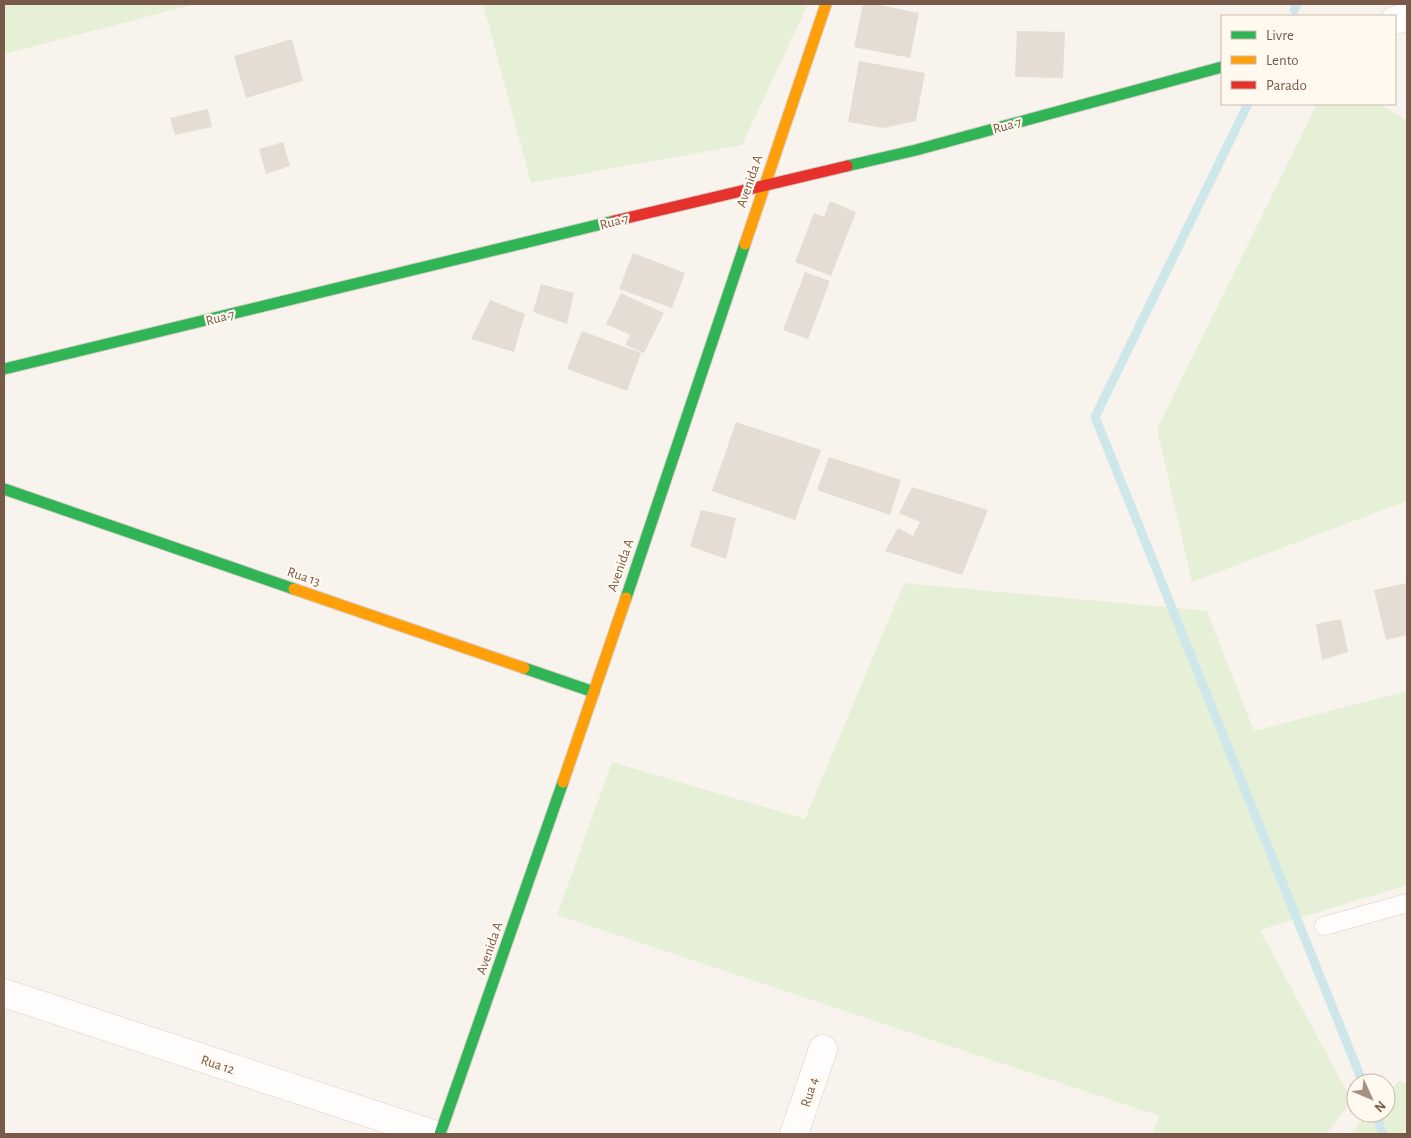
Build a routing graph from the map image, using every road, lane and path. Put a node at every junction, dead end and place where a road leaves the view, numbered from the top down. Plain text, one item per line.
1 (826, 4) edge
2 (1221, 67) edge
3 (763, 185) junction
4 (4, 369) edge
5 (4, 489) edge
6 (594, 692) junction
7 (1407, 903) edge
8 (1324, 926) dead end
9 (4, 993) edge
10 (823, 1049) dead end
11 (433, 1134) edge
12 (440, 1134) edge
13 (794, 1134) edge

1 - 3 street, Avenida A
2 - 3 street, Rua 7
3 - 4 street, Rua 7
3 - 6 street, Avenida A
5 - 6 street, Rua 13
6 - 12 street, Avenida A
7 - 8 lane
9 - 11 street, Rua 12
10 - 13 street, Rua 4

